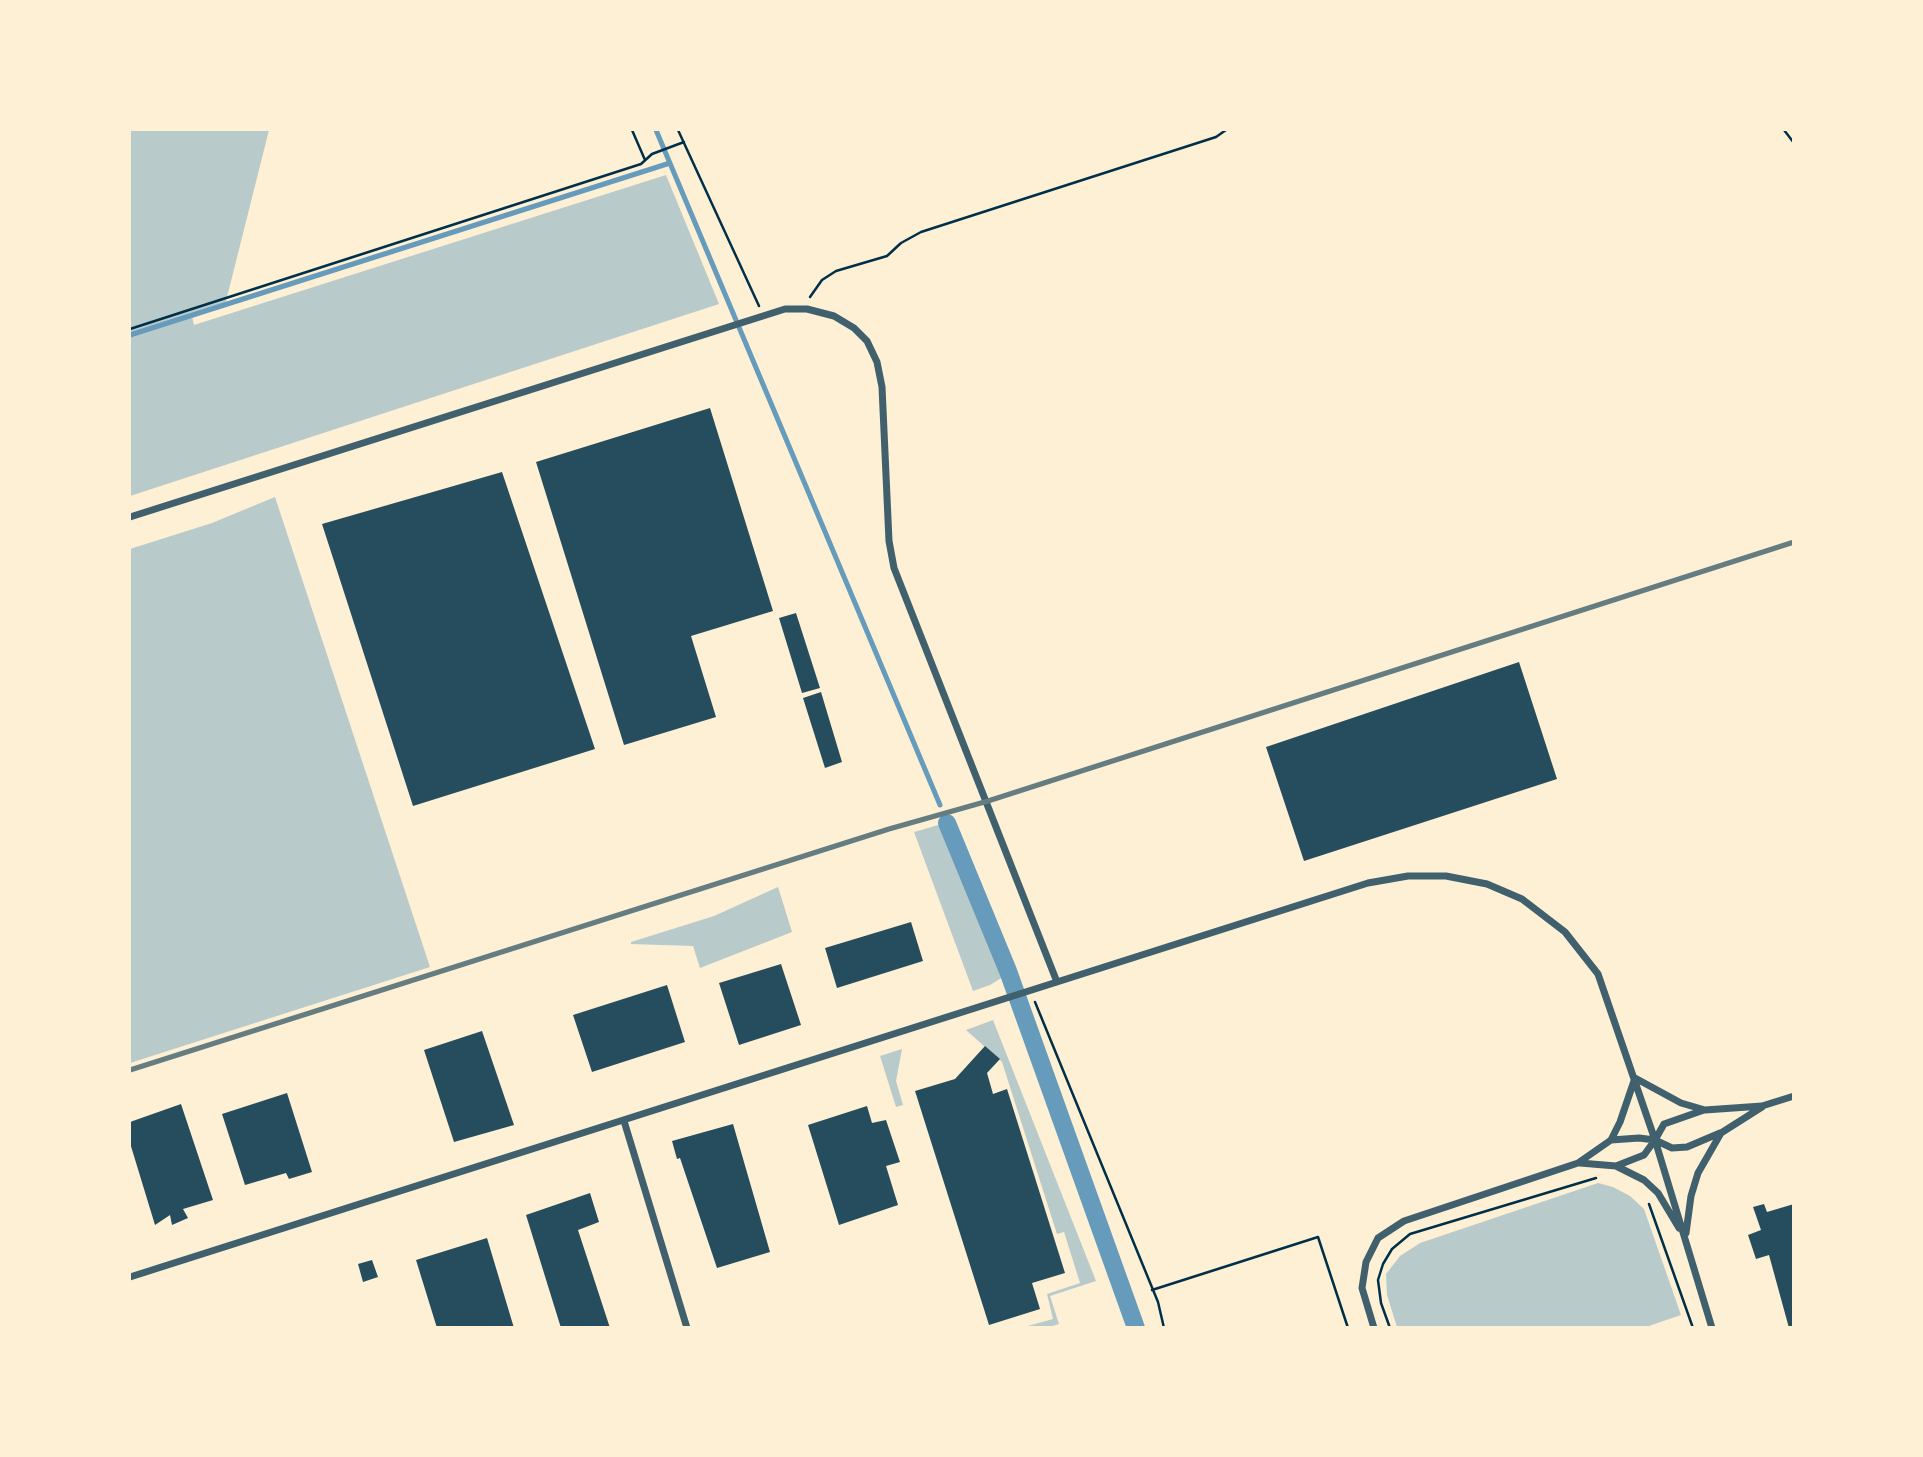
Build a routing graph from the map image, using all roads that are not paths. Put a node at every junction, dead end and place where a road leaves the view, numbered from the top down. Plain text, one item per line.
1 (130, 517) edge
2 (1057, 982) junction
3 (1635, 1079) junction
4 (1794, 1097) edge
5 (1762, 1106) junction
6 (1705, 1110) junction
7 (624, 1121) junction
8 (1721, 1133) junction
9 (1611, 1140) junction
10 (1656, 1140) junction
11 (1578, 1163) junction
12 (1616, 1166) junction
13 (1685, 1238) junction
14 (130, 1277) edge
15 (687, 1328) edge
16 (1374, 1328) edge
17 (1712, 1328) edge

1 - 2 street
2 - 3 street
2 - 7 street
3 - 6 street
3 - 9 street
3 - 10 street
4 - 5 street
5 - 6 street
5 - 8 street
6 - 10 street
7 - 14 street
7 - 15 street
8 - 10 street
8 - 13 street
9 - 10 street
9 - 11 street
10 - 12 street
10 - 13 street
11 - 12 street
11 - 16 street
12 - 13 street
13 - 17 street

